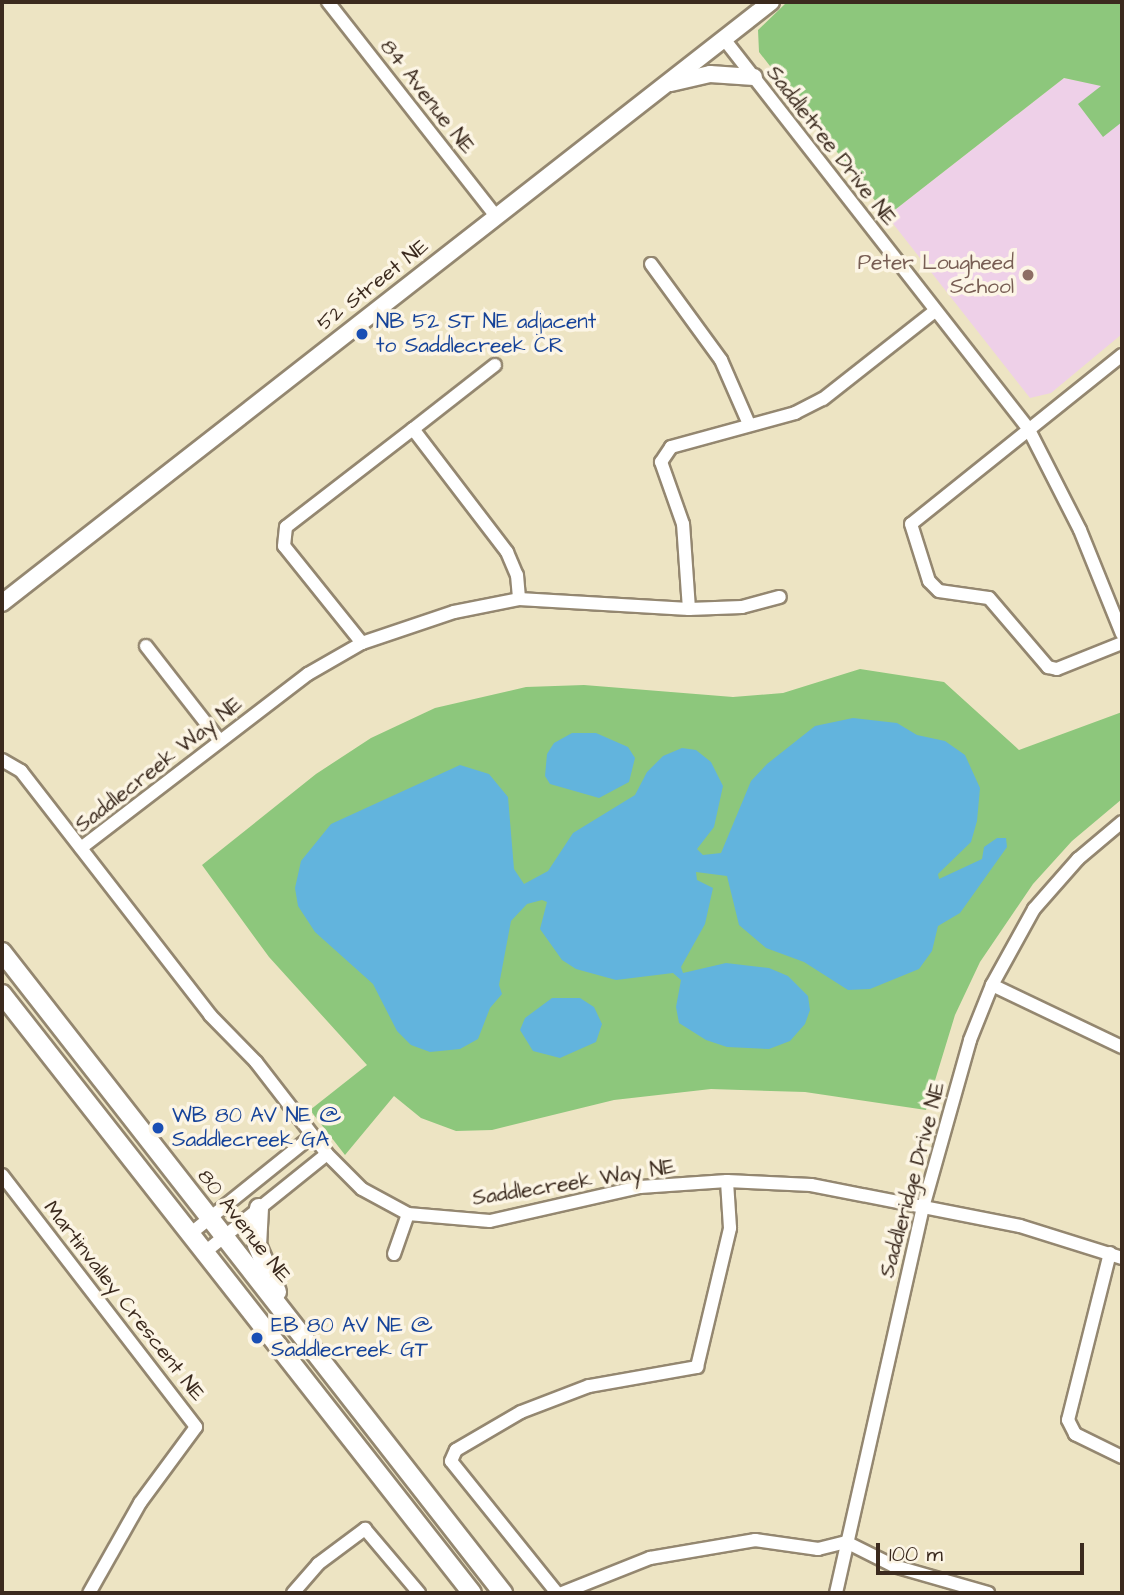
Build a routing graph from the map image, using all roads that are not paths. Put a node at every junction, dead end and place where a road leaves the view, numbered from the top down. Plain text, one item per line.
1 (328, 2) edge
2 (771, 2) edge
3 (724, 39) junction
4 (754, 78) junction
5 (665, 84) junction
6 (496, 216) junction
7 (651, 264) dead end
8 (935, 310) junction
9 (1122, 355) edge
10 (495, 365) dead end
11 (749, 424) junction
12 (1028, 428) junction
13 (413, 429) junction
14 (780, 597) dead end
15 (519, 599) junction
16 (2, 603) edge
17 (689, 609) junction
18 (1122, 634) edge
19 (362, 643) junction
20 (1122, 643) edge
21 (146, 646) dead end
22 (220, 741) junction
23 (2, 760) edge
24 (1122, 822) edge
25 (81, 848) junction
26 (2, 953) edge
27 (992, 985) junction
28 (2, 995) edge
29 (1122, 1047) edge
30 (312, 1136) junction
31 (327, 1154) junction
32 (2, 1175) edge
33 (727, 1181) junction
34 (924, 1204) junction
35 (260, 1208) junction
36 (408, 1214) junction
37 (209, 1218) junction
38 (190, 1234) junction
39 (224, 1237) junction
40 (205, 1252) junction
41 (394, 1254) dead end
42 (1116, 1256) edge
43 (294, 1326) junction
44 (1122, 1457) edge
45 (846, 1542) junction
46 (89, 1593) edge
47 (293, 1593) edge
48 (419, 1593) edge
49 (472, 1593) edge
50 (503, 1593) edge
51 (559, 1593) edge
52 (836, 1593) edge
53 (988, 1593) edge

1 - 6 street, 84 Avenue NE
2 - 3 street, 52 Street NE
3 - 4 street, Saddletree Drive NE
3 - 5 street, 52 Street NE
4 - 5 street
4 - 8 street, Saddletree Drive NE
5 - 6 street, 52 Street NE
6 - 16 street, 52 Street NE
7 - 11 street
8 - 11 street
8 - 12 street, Saddletree Drive NE
9 - 12 street
10 - 13 street
11 - 17 street
12 - 18 street, Saddletree Drive NE
12 - 20 street
13 - 15 street
13 - 19 street
14 - 17 street, Saddlecreek Way NE
15 - 17 street, Saddlecreek Way NE
15 - 19 street, Saddlecreek Way NE
19 - 22 street, Saddlecreek Way NE
21 - 22 street
22 - 25 street, Saddlecreek Way NE
23 - 25 street
24 - 27 street, Saddleridge Drive NE
25 - 30 street, Saddlecreek Way NE
26 - 37 main road, 80 Avenue NE
27 - 29 street
27 - 34 street, Saddleridge Drive NE
28 - 38 main road
30 - 31 street, Saddlecreek Way NE
30 - 37 street
31 - 35 street
31 - 36 street, Saddlecreek Way NE
32 - 46 street, Martinvalley Crescent NE
33 - 34 street, Saddlecreek Way NE
33 - 36 street, Saddlecreek Way NE
33 - 51 street
34 - 42 street, Saddlecreek Way NE
34 - 45 street, Saddleridge Drive NE
35 - 39 street
35 - 43 main road
36 - 41 street
37 - 38 street
37 - 39 main road, 80 Avenue NE
38 - 40 main road
39 - 40 street
39 - 43 main road, 80 Avenue NE
40 - 49 main road
42 - 44 street
43 - 50 main road, 80 Avenue NE
45 - 51 street
45 - 52 street, Saddleridge Drive NE
45 - 53 street
47 - 48 street

